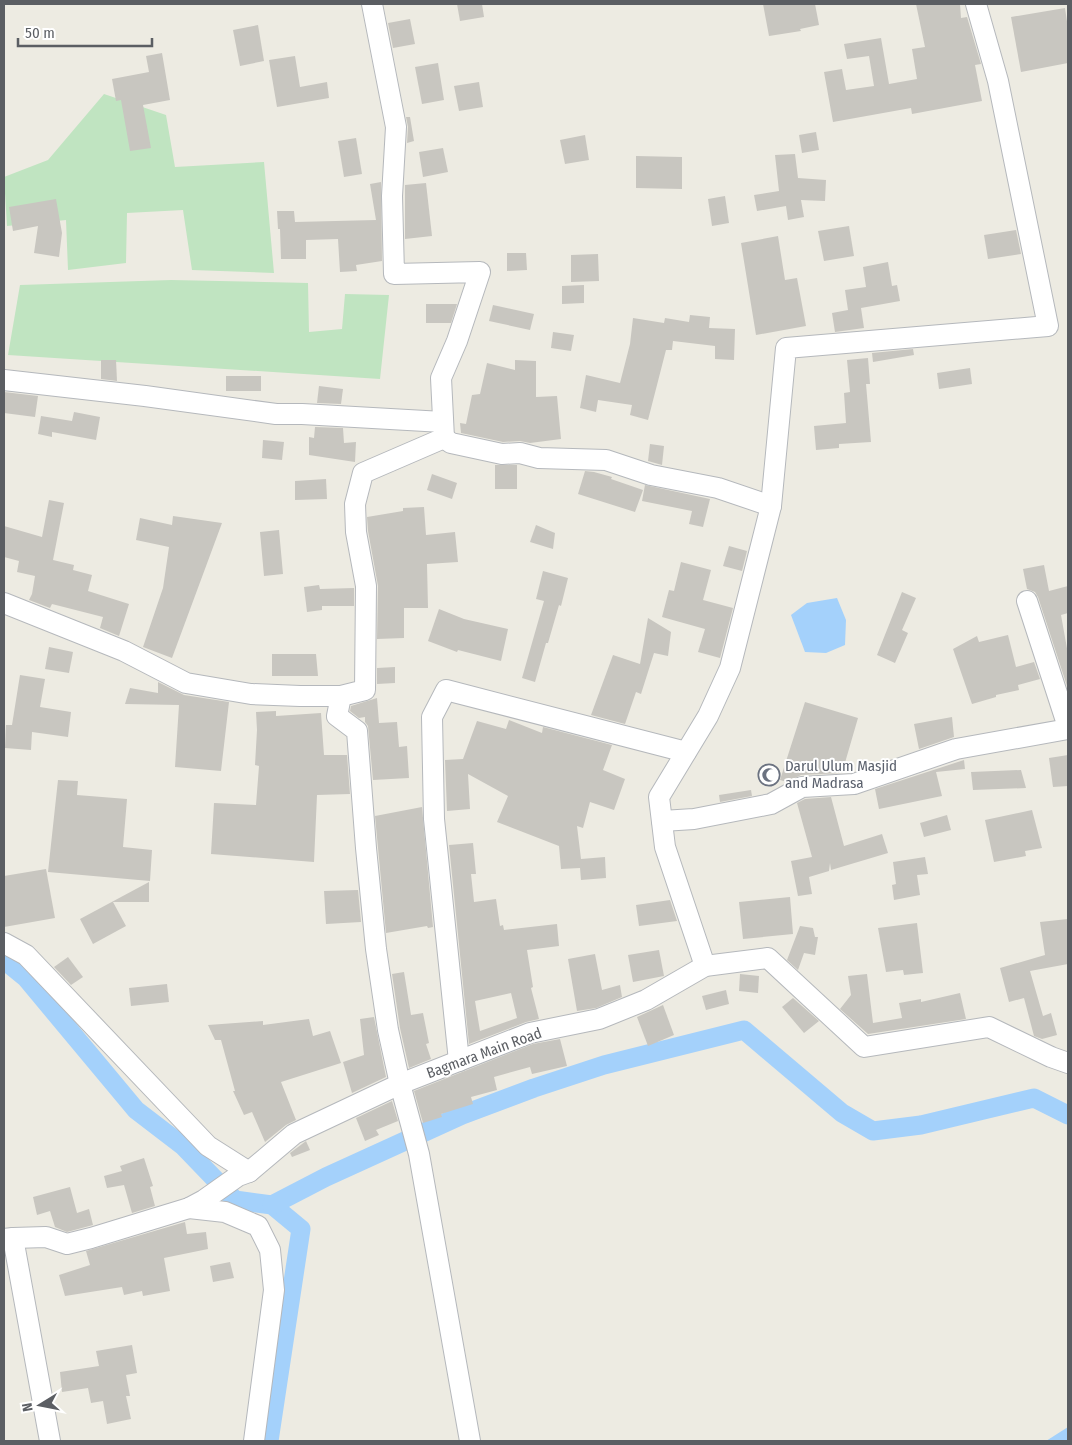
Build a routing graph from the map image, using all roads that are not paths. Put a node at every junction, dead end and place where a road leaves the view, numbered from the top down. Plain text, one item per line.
1 (372, 4) edge
2 (976, 4) edge
3 (4, 380) edge
4 (443, 430) junction
5 (771, 506) junction
6 (1027, 601) dead end
7 (4, 603) edge
8 (341, 696) junction
9 (1068, 728) edge
10 (686, 752) junction
11 (662, 821) junction
12 (4, 943) edge
13 (705, 966) junction
14 (459, 1061) junction
15 (1068, 1063) edge
16 (400, 1084) junction
17 (244, 1174) junction
18 (196, 1204) junction
19 (8, 1239) edge
20 (50, 1441) edge
21 (254, 1441) edge
22 (470, 1441) edge

1 - 4 street
2 - 5 street
3 - 4 street
4 - 5 street
4 - 8 street
5 - 10 street
6 - 9 street
7 - 8 street
8 - 16 street
9 - 11 street
10 - 11 street
10 - 14 street
11 - 13 street
12 - 17 street
13 - 14 street, Bagmara Main Road
13 - 15 street, Bagmara Main Road
14 - 16 street, Bagmara Main Road
16 - 17 street, Bagmara Main Road
16 - 22 street
17 - 18 street, Bagmara Main Road
18 - 19 street, Bagmara Main Road
18 - 21 street
19 - 20 street

